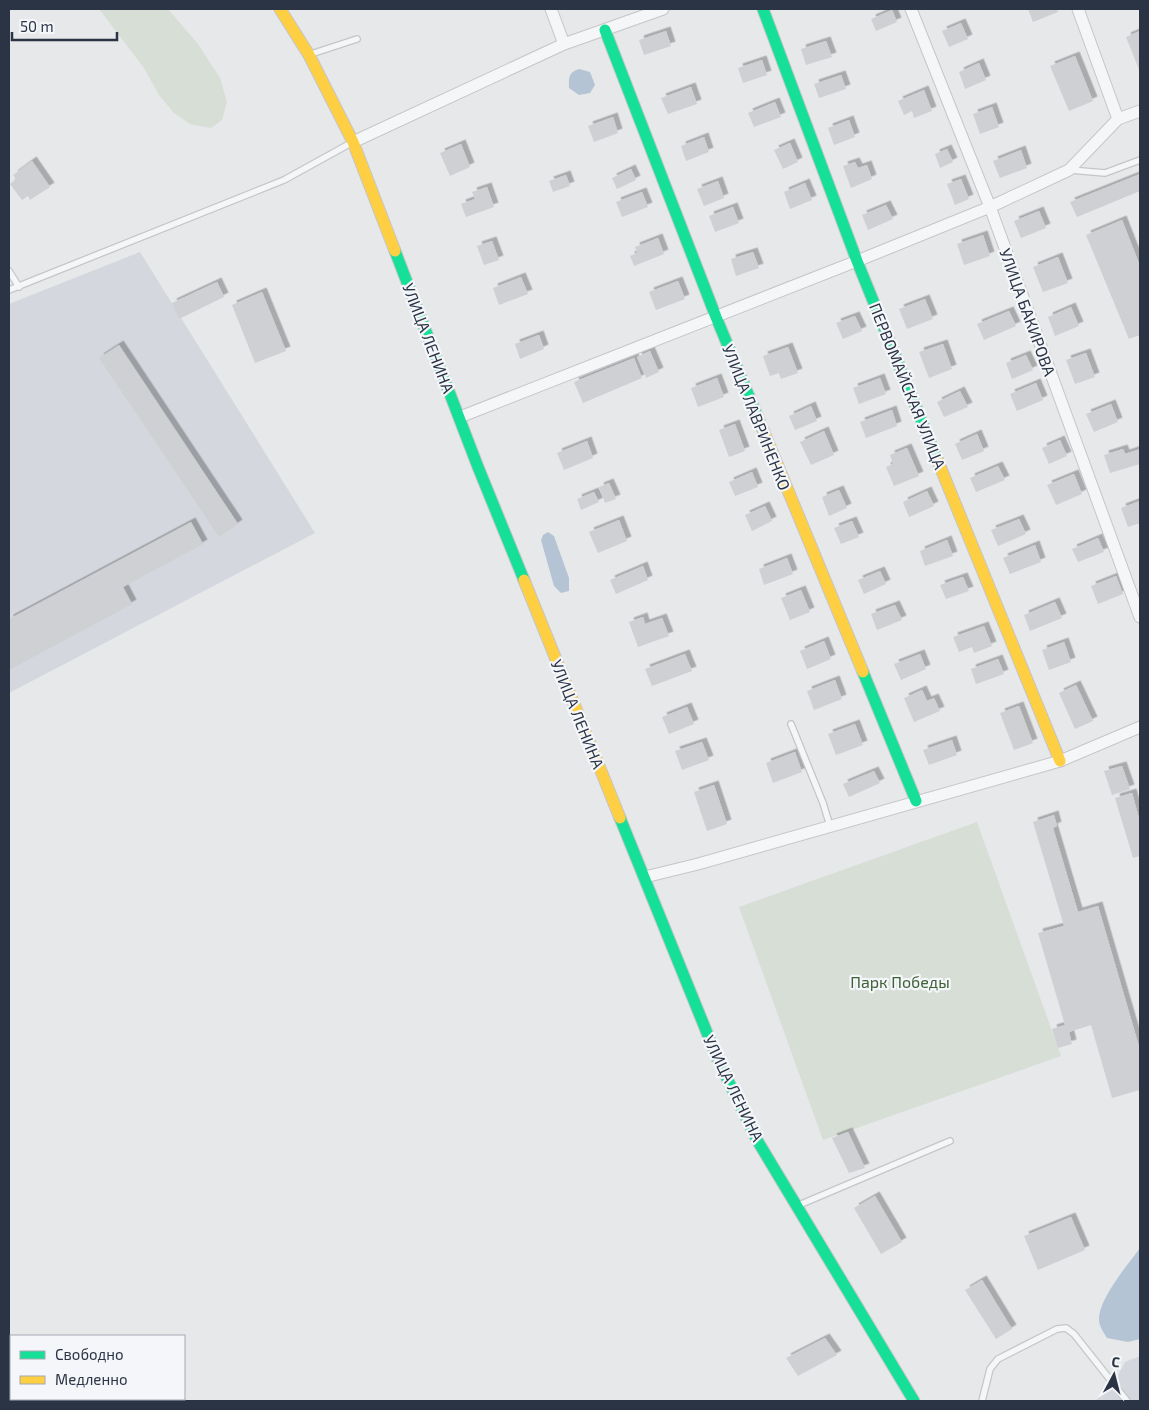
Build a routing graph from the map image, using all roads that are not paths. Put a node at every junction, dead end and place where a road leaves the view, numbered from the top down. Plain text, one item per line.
1 (280, 9) edge
2 (551, 9) edge
3 (663, 9) edge
4 (762, 9) edge
5 (911, 9) edge
6 (1078, 9) edge
7 (605, 30) junction
8 (357, 39) dead end
9 (564, 44) junction
10 (309, 55) junction
11 (1140, 111) edge
12 (1118, 119) junction
13 (353, 142) junction
14 (1140, 160) edge
15 (1069, 170) junction
16 (990, 207) junction
17 (857, 261) junction
18 (9, 271) edge
19 (19, 287) junction
20 (9, 290) edge
21 (716, 317) junction
22 (460, 417) junction
23 (1140, 617) edge
24 (792, 724) dead end
25 (1140, 727) edge
26 (1060, 761) junction
27 (916, 801) junction
28 (830, 826) junction
29 (645, 877) junction
30 (950, 1141) dead end
31 (797, 1206) junction
32 (914, 1401) edge
33 (982, 1401) edge
34 (1127, 1401) edge

1 - 10 street, УЛИЦА ЛЕНИНА
2 - 9 street
3 - 7 street
4 - 17 street, ПЕРВОМАЙСКАЯ УЛИЦА
5 - 16 street, УЛИЦА БАКИРОВА
6 - 12 street
7 - 9 street
7 - 21 street, УЛИЦА ЛАВРИНЕНКО
8 - 10 lane
9 - 13 street
10 - 13 street, УЛИЦА ЛЕНИНА
11 - 12 street
12 - 15 street
13 - 19 lane
13 - 22 street, УЛИЦА ЛЕНИНА
14 - 15 lane
15 - 16 street
16 - 17 street
16 - 23 street, УЛИЦА БАКИРОВА
17 - 21 street
17 - 26 street, ПЕРВОМАЙСКАЯ УЛИЦА
18 - 19 lane
19 - 20 lane
21 - 22 street
21 - 27 street, УЛИЦА ЛАВРИНЕНКО
22 - 29 street, УЛИЦА ЛЕНИНА
24 - 28 lane
25 - 26 street
26 - 27 street
27 - 28 street
28 - 29 street
29 - 31 street, УЛИЦА ЛЕНИНА
30 - 31 lane
31 - 32 street, УЛИЦА ЛЕНИНА
33 - 34 lane

